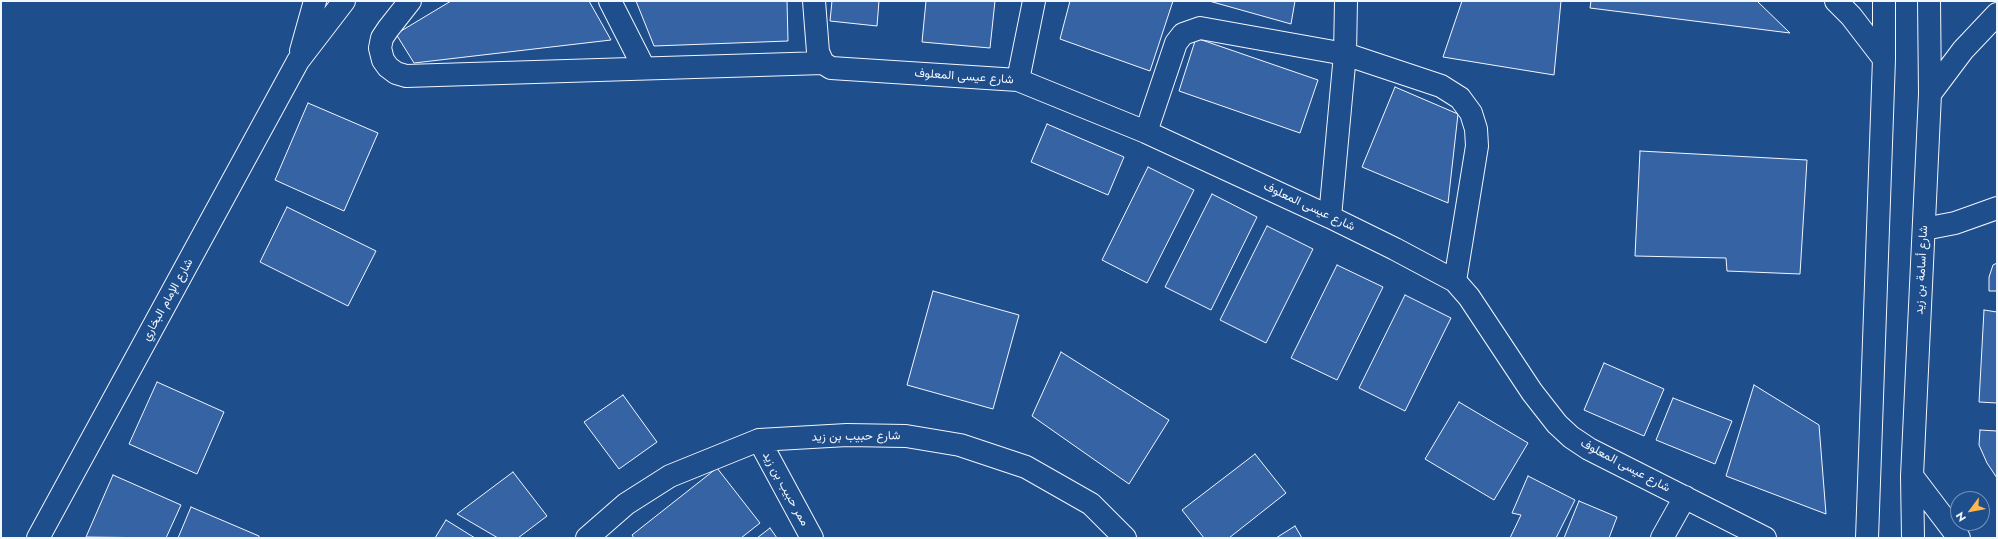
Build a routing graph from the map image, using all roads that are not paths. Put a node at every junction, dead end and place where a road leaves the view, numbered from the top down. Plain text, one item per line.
1 (315, 1) edge
2 (344, 1) edge
3 (410, 1) edge
4 (610, 1) edge
5 (814, 1) edge
6 (1034, 1) edge
7 (1346, 1) edge
8 (1836, 1) edge
9 (1884, 1) edge
10 (1929, 1) edge
11 (1997, 14) edge
12 (1345, 54) junction
13 (1884, 59) junction
14 (298, 61) junction
15 (823, 63) junction
16 (644, 68) junction
17 (1018, 80) junction
18 (1930, 94) junction
19 (1146, 132) junction
20 (1997, 208) edge
21 (1330, 217) junction
22 (1924, 229) junction
23 (1454, 281) junction
24 (758, 440) junction
25 (1912, 476) junction
26 (1685, 497) junction
27 (38, 538) edge
28 (588, 538) edge
29 (812, 538) edge
30 (1125, 538) edge
31 (1662, 538) edge
32 (1765, 538) edge
33 (1866, 538) edge
34 (1912, 538) edge
35 (1960, 538) edge

1 - 14 main road, شارع الإمام البخاري
2 - 14 main road, شارع الإمام البخاري
3 - 16 main road
4 - 16 main road
5 - 15 main road
6 - 17 main road
7 - 12 main road
8 - 13 main road
9 - 13 main road
10 - 18 main road, شارع أسامة بن زيد
11 - 18 main road
12 - 19 main road
12 - 21 main road
12 - 23 main road
13 - 33 main road
14 - 27 main road, شارع الإمام البخاري
15 - 16 main road
15 - 17 main road, شارع عيسى المعلوف
17 - 19 main road, شارع عيسى المعلوف
18 - 22 main road, شارع أسامة بن زيد
19 - 21 main road, شارع عيسى المعلوف
20 - 22 main road
21 - 23 main road, شارع عيسى المعلوف
22 - 25 main road, شارع أسامة بن زيد
23 - 26 main road, شارع عيسى المعلوف
24 - 28 main road, شارع حبيب بن زيد
24 - 29 main road, ممر حبيب بن زيد
24 - 30 main road, شارع حبيب بن زيد
25 - 34 main road, شارع أسامة بن زيد
25 - 35 main road
26 - 31 main road
26 - 32 main road, شارع عيسى المعلوف

